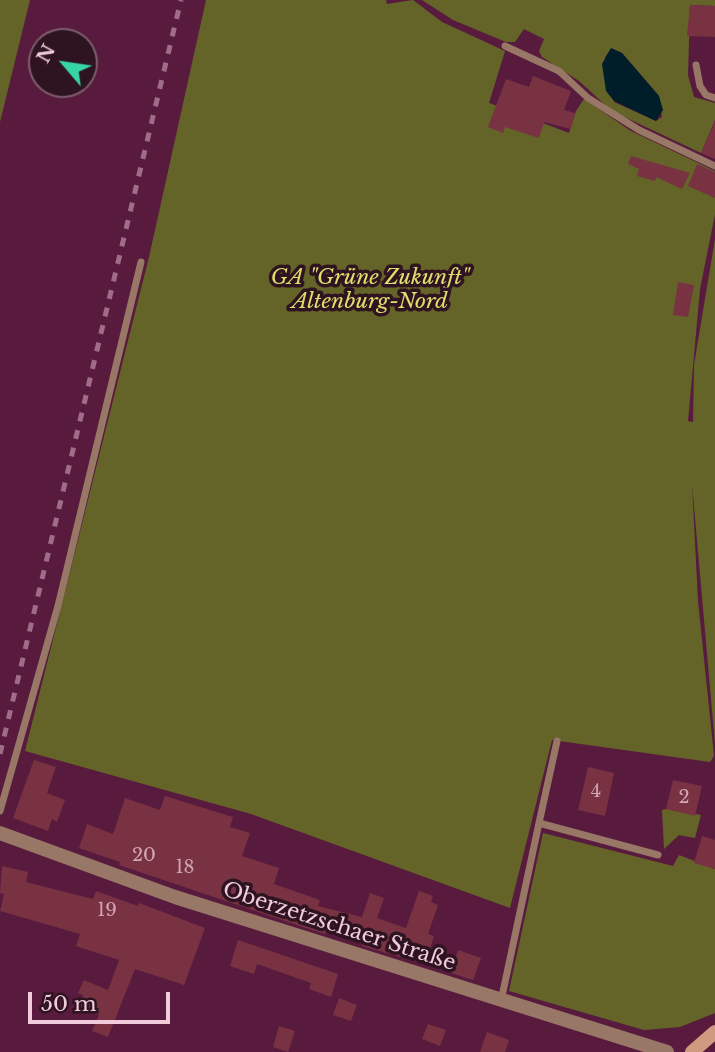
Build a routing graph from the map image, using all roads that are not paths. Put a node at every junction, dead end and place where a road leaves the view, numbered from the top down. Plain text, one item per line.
1 (505, 46) dead end
2 (696, 65) dead end
3 (715, 98) edge
4 (715, 166) edge
5 (141, 262) dead end
6 (557, 741) dead end
7 (0, 811) edge
8 (539, 823) junction
9 (0, 834) edge
10 (658, 855) dead end
11 (501, 1002) junction
12 (715, 1032) edge
13 (667, 1052) edge
14 (692, 1052) edge

1 - 4 lane
2 - 3 lane
5 - 7 lane
6 - 8 lane
8 - 10 lane
8 - 11 lane
9 - 11 street, Oberzetzschaer Straße
11 - 13 street, Oberzetzschaer Straße
12 - 14 street

